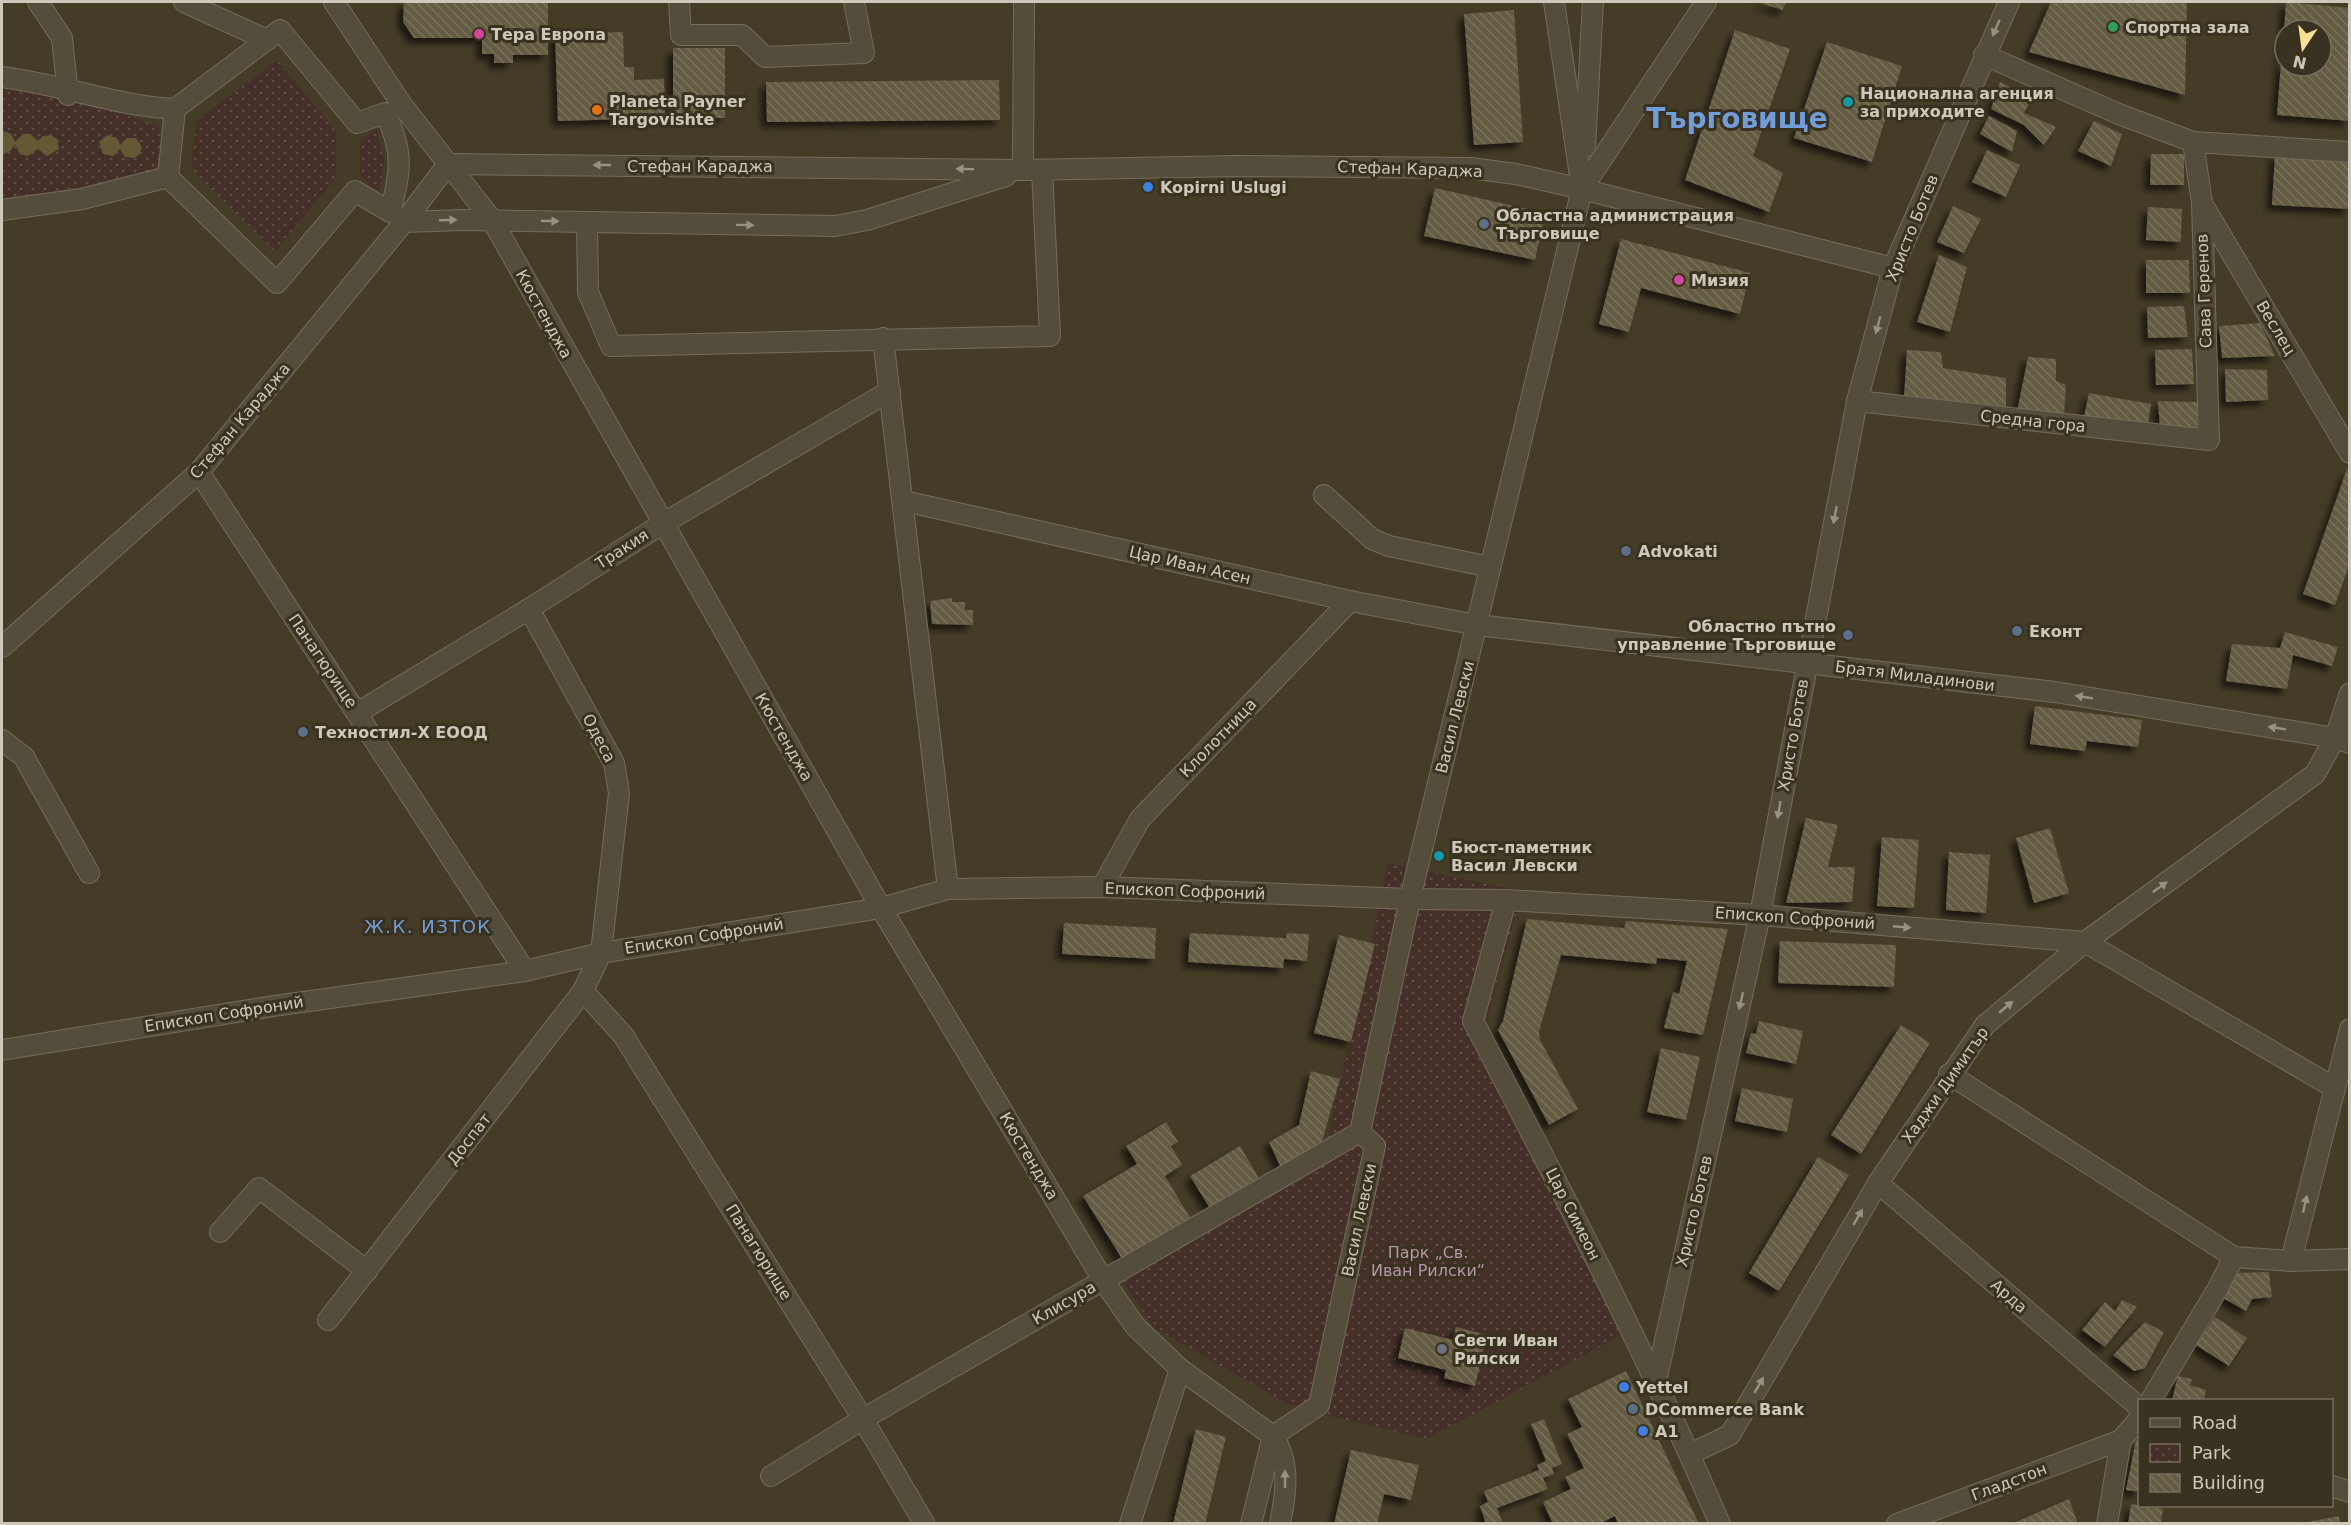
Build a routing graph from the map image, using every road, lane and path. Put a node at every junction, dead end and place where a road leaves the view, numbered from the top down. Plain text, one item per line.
1 (38, 2) edge
2 (184, 2) edge
3 (334, 2) edge
4 (679, 2) edge
5 (854, 2) edge
6 (1024, 2) edge
7 (1554, 2) edge
8 (1593, 2) edge
9 (1706, 2) edge
10 (2008, 2) edge
11 (267, 40) junction
12 (1984, 55) junction
13 (2, 77) edge
14 (68, 92) junction
15 (402, 105) junction
16 (175, 110) junction
17 (2193, 142) junction
18 (2349, 152) edge
19 (448, 164) junction
20 (1033, 170) junction
21 (168, 177) junction
22 (1582, 189) junction
23 (2202, 203) junction
24 (2, 210) edge
25 (492, 220) junction
26 (405, 222) junction
27 (587, 222) junction
28 (1893, 268) junction
29 (883, 339) junction
30 (890, 391) junction
31 (1857, 401) junction
32 (2209, 440) joint
33 (2349, 453) edge
34 (199, 472) junction
35 (1324, 495) dead end
36 (903, 501) junction
37 (662, 524) junction
38 (1490, 567) junction
39 (1350, 601) junction
40 (529, 609) junction
41 (1477, 625) junction
42 (2, 647) edge
43 (1806, 663) junction
44 (2349, 693) edge
45 (357, 713) junction
46 (2, 740) edge
47 (2342, 740) edge
48 (89, 873) dead end
49 (1102, 887) junction
50 (948, 889) junction
51 (1410, 899) junction
52 (1506, 900) junction
53 (881, 908) junction
54 (1760, 915) junction
55 (2085, 942) junction
56 (601, 953) junction
57 (525, 971) junction
58 (583, 991) junction
59 (2349, 1029) edge
60 (2, 1050) edge
61 (1949, 1074) junction
62 (2333, 1087) junction
63 (1360, 1132) junction
64 (1878, 1183) junction
65 (220, 1232) dead end
66 (2234, 1257) junction
67 (2349, 1259) edge
68 (2291, 1261) junction
69 (367, 1271) junction
70 (1103, 1280) junction
71 (328, 1320) dead end
72 (1180, 1369) junction
73 (1656, 1381) junction
74 (2152, 1399) edge
75 (2138, 1407) edge
76 (863, 1419) junction
77 (2138, 1419) edge
78 (1272, 1436) junction
79 (2121, 1440) junction
80 (1690, 1454) junction
81 (771, 1476) dead end
82 (2333, 1487) edge
83 (2349, 1492) edge
84 (924, 1522) edge
85 (1130, 1524) edge
86 (1251, 1524) edge
87 (1280, 1524) edge
88 (1720, 1524) edge
89 (1897, 1524) edge
90 (2107, 1524) edge

1 - 14 street
2 - 11 street
3 - 15 street, Кюстенджа
4 - 5 street
6 - 20 street
7 - 22 street
8 - 22 street
9 - 22 street, Васил Левски
10 -> 12 street, Христо Ботев
11 - 16 street
11 - 21 street
12 - 17 street
12 - 28 street, Христо Ботев
13 - 14 street
14 - 16 street
15 - 19 street, Кюстенджа
15 - 26 street
16 - 21 street
17 - 18 street
17 - 23 street, Сава Геренов
20 -> 19 street, Стефан Караджа
19 - 25 street, Кюстенджа
19 - 26 street, Стефан Караджа
20 - 22 street, Стефан Караджа
27 -> 20 street, Стефан Караджа
20 - 29 street
21 - 24 street
22 - 28 street, Стефан Караджа
22 - 38 street, Васил Левски
23 - 32 street, Сава Геренов
23 - 33 street, Веслец
26 -> 25 street, Стефан Караджа
25 -> 27 street, Стефан Караджа
25 - 37 street, Кюстенджа
26 - 34 street, Стефан Караджа
27 - 29 street
28 -> 31 street, Христо Ботев
29 - 30 street
30 - 36 street
30 - 37 street, Тракия
31 - 32 street, Средна гора
31 -> 43 street, Христо Ботев
34 - 42 street, Стефан Караджа
34 - 45 street, Панагюрище
35 - 38 street
36 - 39 street, Цар Иван Асен
36 - 50 street
37 - 40 street, Тракия
37 - 53 street, Кюстенджа
38 - 41 street, Васил Левски
39 - 41 street, Цар Иван Асен
39 - 49 street, Клолотница
40 - 45 street, Тракия
40 - 56 street, Одеса
41 - 43 street, Братя Миладинови
41 - 51 street, Васил Левски
47 -> 43 street, Братя Миладинови
43 -> 54 street, Христо Ботев
44 - 47 street, Хаджи Димитър
45 - 57 street, Панагюрище
46 - 48 street
55 -> 47 street, Хаджи Димитър
49 - 50 street, Епископ Софроний
49 - 51 street, Епископ Софроний
50 - 53 street, Епископ Софроний
51 - 52 street, Епископ Софроний
51 - 63 street, Васил Левски
52 - 54 street, Епископ Софроний
52 - 73 street, Цар Симеон
53 - 56 street, Епископ Софроний
53 - 70 street, Кюстенджа
54 -> 55 street, Епископ Софроний
54 -> 73 street, Христо Ботев
61 -> 55 street, Хаджи Димитър
55 - 62 street
56 - 57 street, Епископ Софроний
56 - 58 street, Доспат
57 - 60 street, Епископ Софроний
58 - 69 street, Доспат
58 - 76 street, Панагюрище
59 - 62 street
61 - 64 street, Хаджи Димитър
61 - 66 street
68 -> 62 street
63 - 70 street, Клисура
63 - 78 street, Васил Левски
64 - 75 street, Арда
80 -> 64 street, Хаджи Димитър
65 - 69 street
66 - 68 street
66 - 74 street
67 - 68 street
69 - 71 street, Доспат
70 - 72 street, Кюстенджа
70 - 76 street, Клисура
72 - 78 street, Кюстенджа
72 - 85 street
73 - 80 street, Цар Симеон
76 - 81 street, Клисура
76 - 84 street, Панагюрище
77 - 79 street
78 - 86 street
87 -> 78 street
79 - 89 street, Гладстон
79 - 90 street
80 - 88 street, Цар Симеон
82 - 83 street

